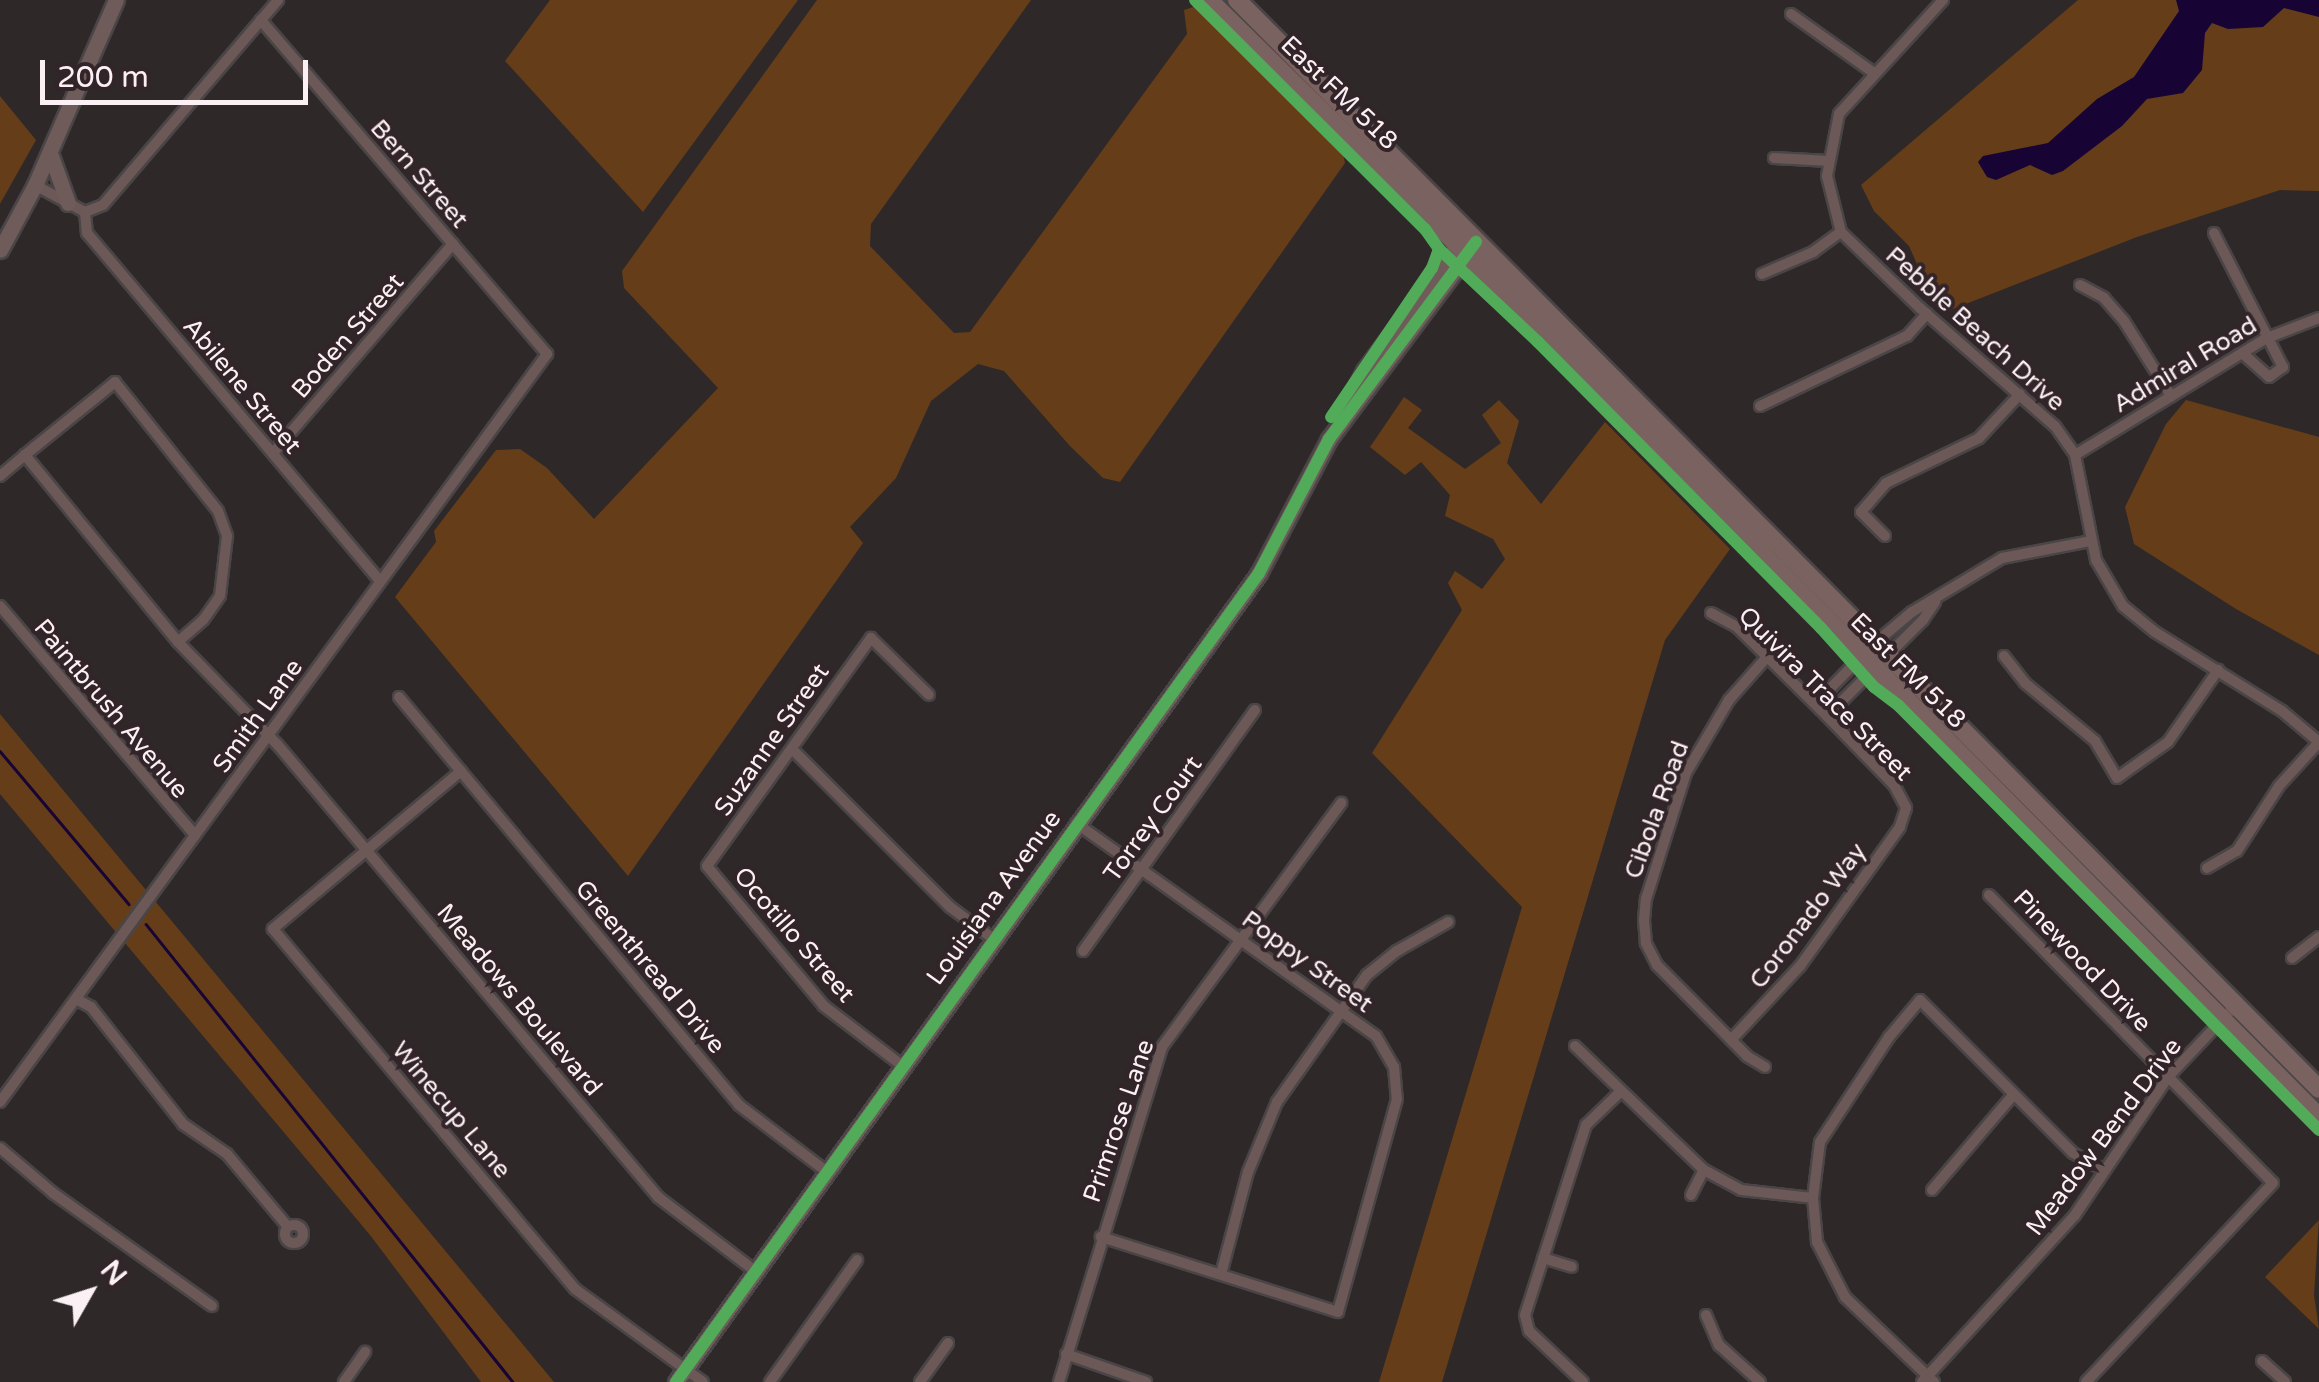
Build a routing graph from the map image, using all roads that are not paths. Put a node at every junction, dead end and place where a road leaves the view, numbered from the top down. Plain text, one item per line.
1 (116, 0) edge
2 (278, 0) edge
3 (1237, 0) edge
4 (1943, 0) edge
5 (1212, 1) edge
6 (1791, 14) dead end
7 (261, 20) junction
8 (1874, 73) junction
9 (1338, 115) junction
10 (50, 153) junction
11 (1774, 158) dead end
12 (1829, 161) junction
13 (36, 185) junction
14 (68, 203) junction
15 (85, 212) junction
16 (1840, 232) junction
17 (2214, 233) dead end
18 (453, 244) junction
19 (1466, 245) junction
20 (0, 250) edge
21 (1762, 274) dead end
22 (2080, 285) dead end
23 (1927, 314) junction
24 (2319, 318) edge
25 (2266, 338) junction
26 (2242, 353) junction
27 (547, 354) joint
28 (2020, 394) junction
29 (2171, 396) junction
30 (1760, 406) dead end
31 (273, 454) junction
32 (2075, 455) junction
33 (25, 456) junction
34 (0, 476) edge
35 (1885, 536) dead end
36 (2091, 541) junction
37 (380, 581) junction
38 (1936, 601) junction
39 (0, 606) edge
40 (1710, 613) dead end
41 (178, 642) junction
42 (1874, 656) junction
43 (2004, 656) dead end
44 (1766, 658) junction
45 (2218, 670) junction
46 (929, 695) dead end
47 (399, 697) dead end
48 (1815, 704) junction
49 (1255, 710) dead end
50 (1826, 716) junction
51 (268, 738) junction
52 (2319, 742) edge
53 (792, 748) junction
54 (460, 771) junction
55 (1341, 802) dead end
56 (1906, 808) joint
57 (1076, 823) junction
58 (195, 834) junction
59 (366, 850) junction
60 (707, 866) joint
61 (2207, 868) dead end
62 (1141, 870) junction
63 (1990, 895) dead end
64 (1448, 922) dead end
65 (2319, 936) edge
66 (992, 938) junction
67 (1240, 938) junction
68 (1083, 951) dead end
69 (2292, 958) dead end
70 (80, 1002) junction
71 (2236, 1005) junction
72 (1344, 1011) junction
73 (2222, 1021) junction
74 (1731, 1040) junction
75 (1575, 1046) dead end
76 (900, 1064) junction
77 (1765, 1067) dead end
78 (2168, 1077) junction
79 (2319, 1089) edge
80 (1620, 1092) junction
81 (2014, 1094) junction
82 (0, 1102) edge
83 (2319, 1117) edge
84 (0, 1148) edge
85 (1704, 1170) junction
86 (2104, 1170) junction
87 (826, 1171) junction
88 (1932, 1190) dead end
89 (1691, 1194) dead end
90 (1812, 1198) junction
91 (288, 1226) dead end
92 (1101, 1237) junction
93 (1543, 1258) junction
94 (857, 1260) dead end
95 (1572, 1267) dead end
96 (756, 1271) junction
97 (1222, 1274) junction
98 (212, 1306) dead end
99 (1706, 1315) dead end
100 (948, 1343) dead end
101 (365, 1352) dead end
102 (1066, 1354) junction
103 (2262, 1361) dead end
104 (680, 1376) edge
105 (1928, 1380) edge
106 (344, 1382) edge
107 (703, 1382) edge
108 (770, 1382) edge
109 (920, 1382) edge
110 (1059, 1382) edge
111 (1146, 1382) edge
112 (1583, 1382) edge
113 (1760, 1382) edge
114 (2086, 1382) edge
115 (2285, 1382) edge

1 - 10 street
2 - 7 street
3 - 9 main road, East FM 518
4 - 8 street
5 - 9 main road, East FM 518
6 - 8 street
7 - 15 street
7 - 18 street, Bern Street
8 - 12 street
9 - 19 main road, East FM 518
10 - 13 street
10 - 14 street
11 - 12 street
12 - 16 street
13 - 14 street
13 - 20 street
14 - 15 street
15 - 31 street, Abilene Street
16 - 21 street
16 - 23 street, Pebble Beach Drive
17 - 25 street
18 - 27 street, Bern Street
18 - 31 street, Boden Street
19 - 42 main road, East FM 518
19 - 57 street, Louisiana Avenue
22 - 29 street
23 - 28 street, Pebble Beach Drive
23 - 30 street
24 - 25 street, Admiral Road
25 - 26 street, Admiral Road
25 - 26 street
26 - 29 street, Admiral Road
27 - 37 street, Smith Lane
28 - 32 street, Pebble Beach Drive
28 - 35 street
29 - 32 street, Admiral Road
31 - 37 street, Abilene Street
32 - 36 street, Pebble Beach Drive
33 - 34 street
33 - 41 street, Meadows Boulevard
33 - 41 street
36 - 38 street
36 - 45 street, Pebble Beach Drive
37 - 51 street, Smith Lane
38 - 42 street
38 - 42 street
39 - 58 street, Paintbrush Avenue
40 - 44 street, Quivira Trace Street
41 - 51 street, Meadows Boulevard
42 - 48 street
42 - 50 street
42 - 71 main road, East FM 518
42 - 73 main road, East FM 518
43 - 45 street
44 - 48 street, Quivira Trace Street
44 - 74 street, Cibola Road
45 - 52 street, Pebble Beach Drive
46 - 53 street, Suzanne Street
47 - 54 street, Greenthread Drive
48 - 50 street, Quivira Trace Street
49 - 62 street, Torrey Court
50 - 56 street, Quivira Trace Street
51 - 58 street, Smith Lane
51 - 59 street, Meadows Boulevard
52 - 61 street
53 - 60 street, Suzanne Street
53 - 66 street
54 - 59 street
54 - 87 street, Greenthread Drive
55 - 67 street, Primrose Lane
56 - 74 street, Coronado Way
57 - 62 street, Poppy Street
57 - 66 street, Louisiana Avenue
58 - 70 street, Smith Lane
59 - 96 street, Meadows Boulevard
59 - 104 street, Winecup Lane
60 - 76 street, Ocotillo Street
62 - 67 street, Poppy Street
62 - 68 street, Torrey Court
63 - 78 street, Pinewood Drive
64 - 72 street
65 - 69 street
66 - 76 street, Louisiana Avenue
67 - 72 street, Poppy Street
67 - 92 street, Primrose Lane
70 - 82 street, Smith Lane
70 - 91 street
71 - 73 street, Meadow Bend Drive
71 - 79 main road, East FM 518
72 - 97 street
72 - 97 street, Poppy Street
73 - 78 street, Meadow Bend Drive
73 - 83 main road, East FM 518
74 - 77 street, Cibola Road
75 - 80 street
76 - 87 street, Louisiana Avenue
78 - 86 street, Meadow Bend Drive
78 - 114 street, Pinewood Drive
80 - 85 street
80 - 93 street
81 - 86 street
81 - 88 street
81 - 90 street
84 - 98 street
85 - 89 street
85 - 90 street
86 - 105 street, Meadow Bend Drive
87 - 96 street, Louisiana Avenue
90 - 105 street
92 - 97 street
92 - 102 street, Primrose Lane
93 - 95 street
93 - 112 street
94 - 108 street
96 - 104 street, Louisiana Avenue
99 - 113 street
100 - 109 street
101 - 106 street
102 - 110 street, Primrose Lane
102 - 111 street
103 - 115 street
104 - 107 street, Winecup Lane

